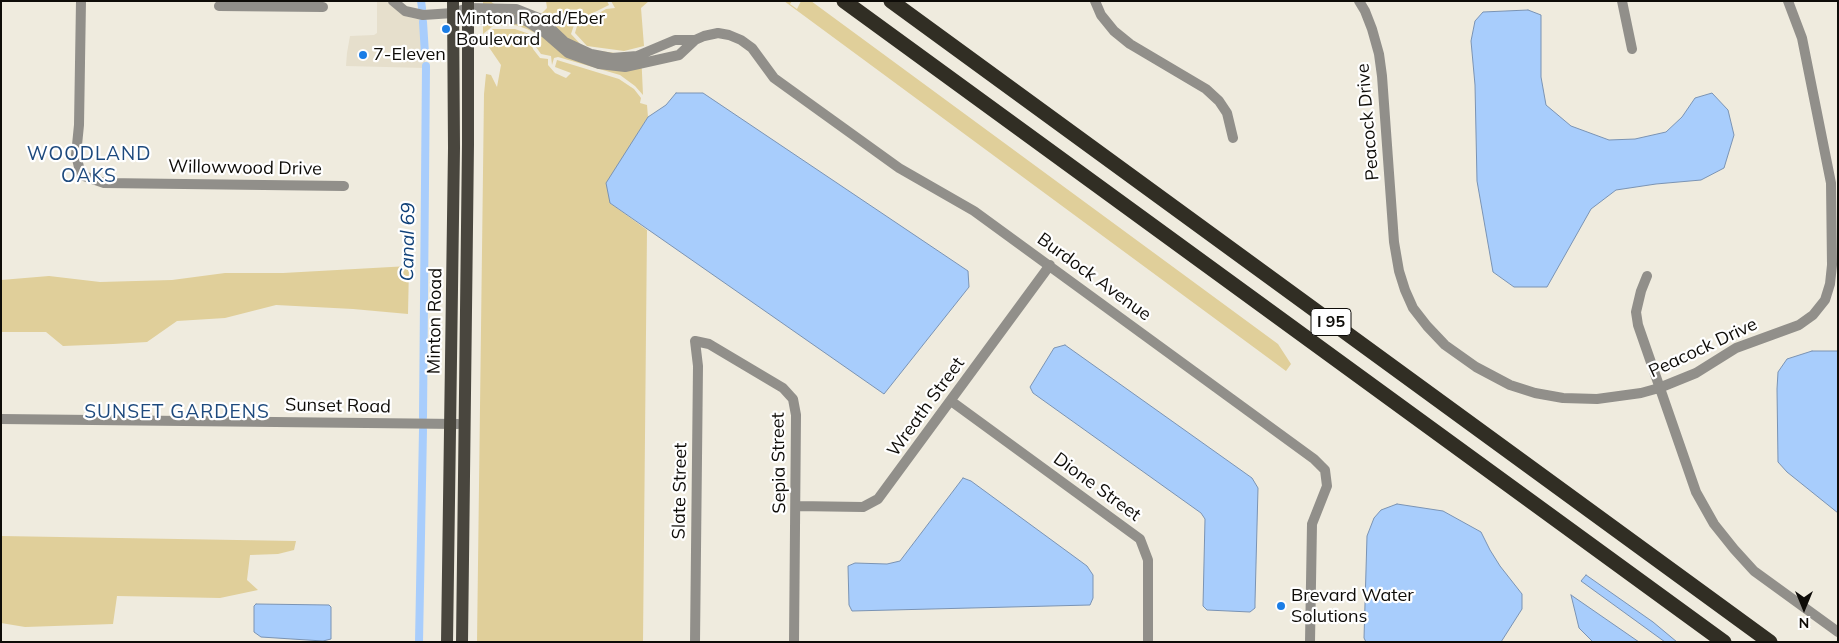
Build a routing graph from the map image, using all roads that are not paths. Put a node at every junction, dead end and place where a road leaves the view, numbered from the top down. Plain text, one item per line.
1 (81, 1) edge
2 (393, 1) edge
3 (844, 1) edge
4 (891, 1) edge
5 (1095, 1) edge
6 (1358, 1) edge
7 (1622, 1) edge
8 (1788, 1) edge
9 (258, 4) edge
10 (219, 6) dead end
11 (323, 7) dead end
12 (453, 7) edge
13 (468, 10) edge
14 (695, 40) junction
15 (666, 42) junction
16 (1632, 49) dead end
17 (669, 58) junction
18 (642, 59) junction
19 (1232, 138) dead end
20 (344, 186) dead end
21 (1050, 265) junction
22 (1647, 276) dead end
23 (696, 341) joint
24 (1659, 388) junction
25 (951, 401) junction
26 (1, 418) edge
27 (451, 424) junction
28 (465, 424) junction
29 (796, 506) junction
30 (1838, 632) edge
31 (447, 642) edge
32 (462, 642) edge
33 (695, 642) edge
34 (794, 642) edge
35 (1148, 642) edge
36 (1310, 642) edge
37 (1724, 642) edge
38 (1770, 642) edge

1 - 20 street, Willowwood Drive
2 - 12 street
3 - 37 highway, I 95
4 - 38 highway, I 95
5 - 19 street
6 - 24 street, Peacock Drive
7 - 16 street
8 - 24 street, Peacock Drive
9 - 10 street
9 - 11 street
12 - 13 street
12 - 27 main road, Minton Road
13 - 18 street, Burdock Avenue
13 - 28 main road, Minton Road
14 - 15 street, Burdock Avenue
14 - 17 street, Burdock Avenue
14 - 21 street, Burdock Avenue
15 - 17 street
15 - 18 street, Burdock Avenue
17 - 18 street, Burdock Avenue
21 - 25 street, Wreath Street
21 - 36 street, Burdock Avenue
22 - 24 street
23 - 29 street, Sepia Street
23 - 33 street, Slate Street
24 - 30 street
25 - 29 street, Wreath Street
25 - 35 street, Dione Street
26 - 27 street, Sunset Road
27 - 28 street, Sunset Road
27 - 31 main road, Minton Road
28 - 32 main road, Minton Road
29 - 34 street, Sepia Street

